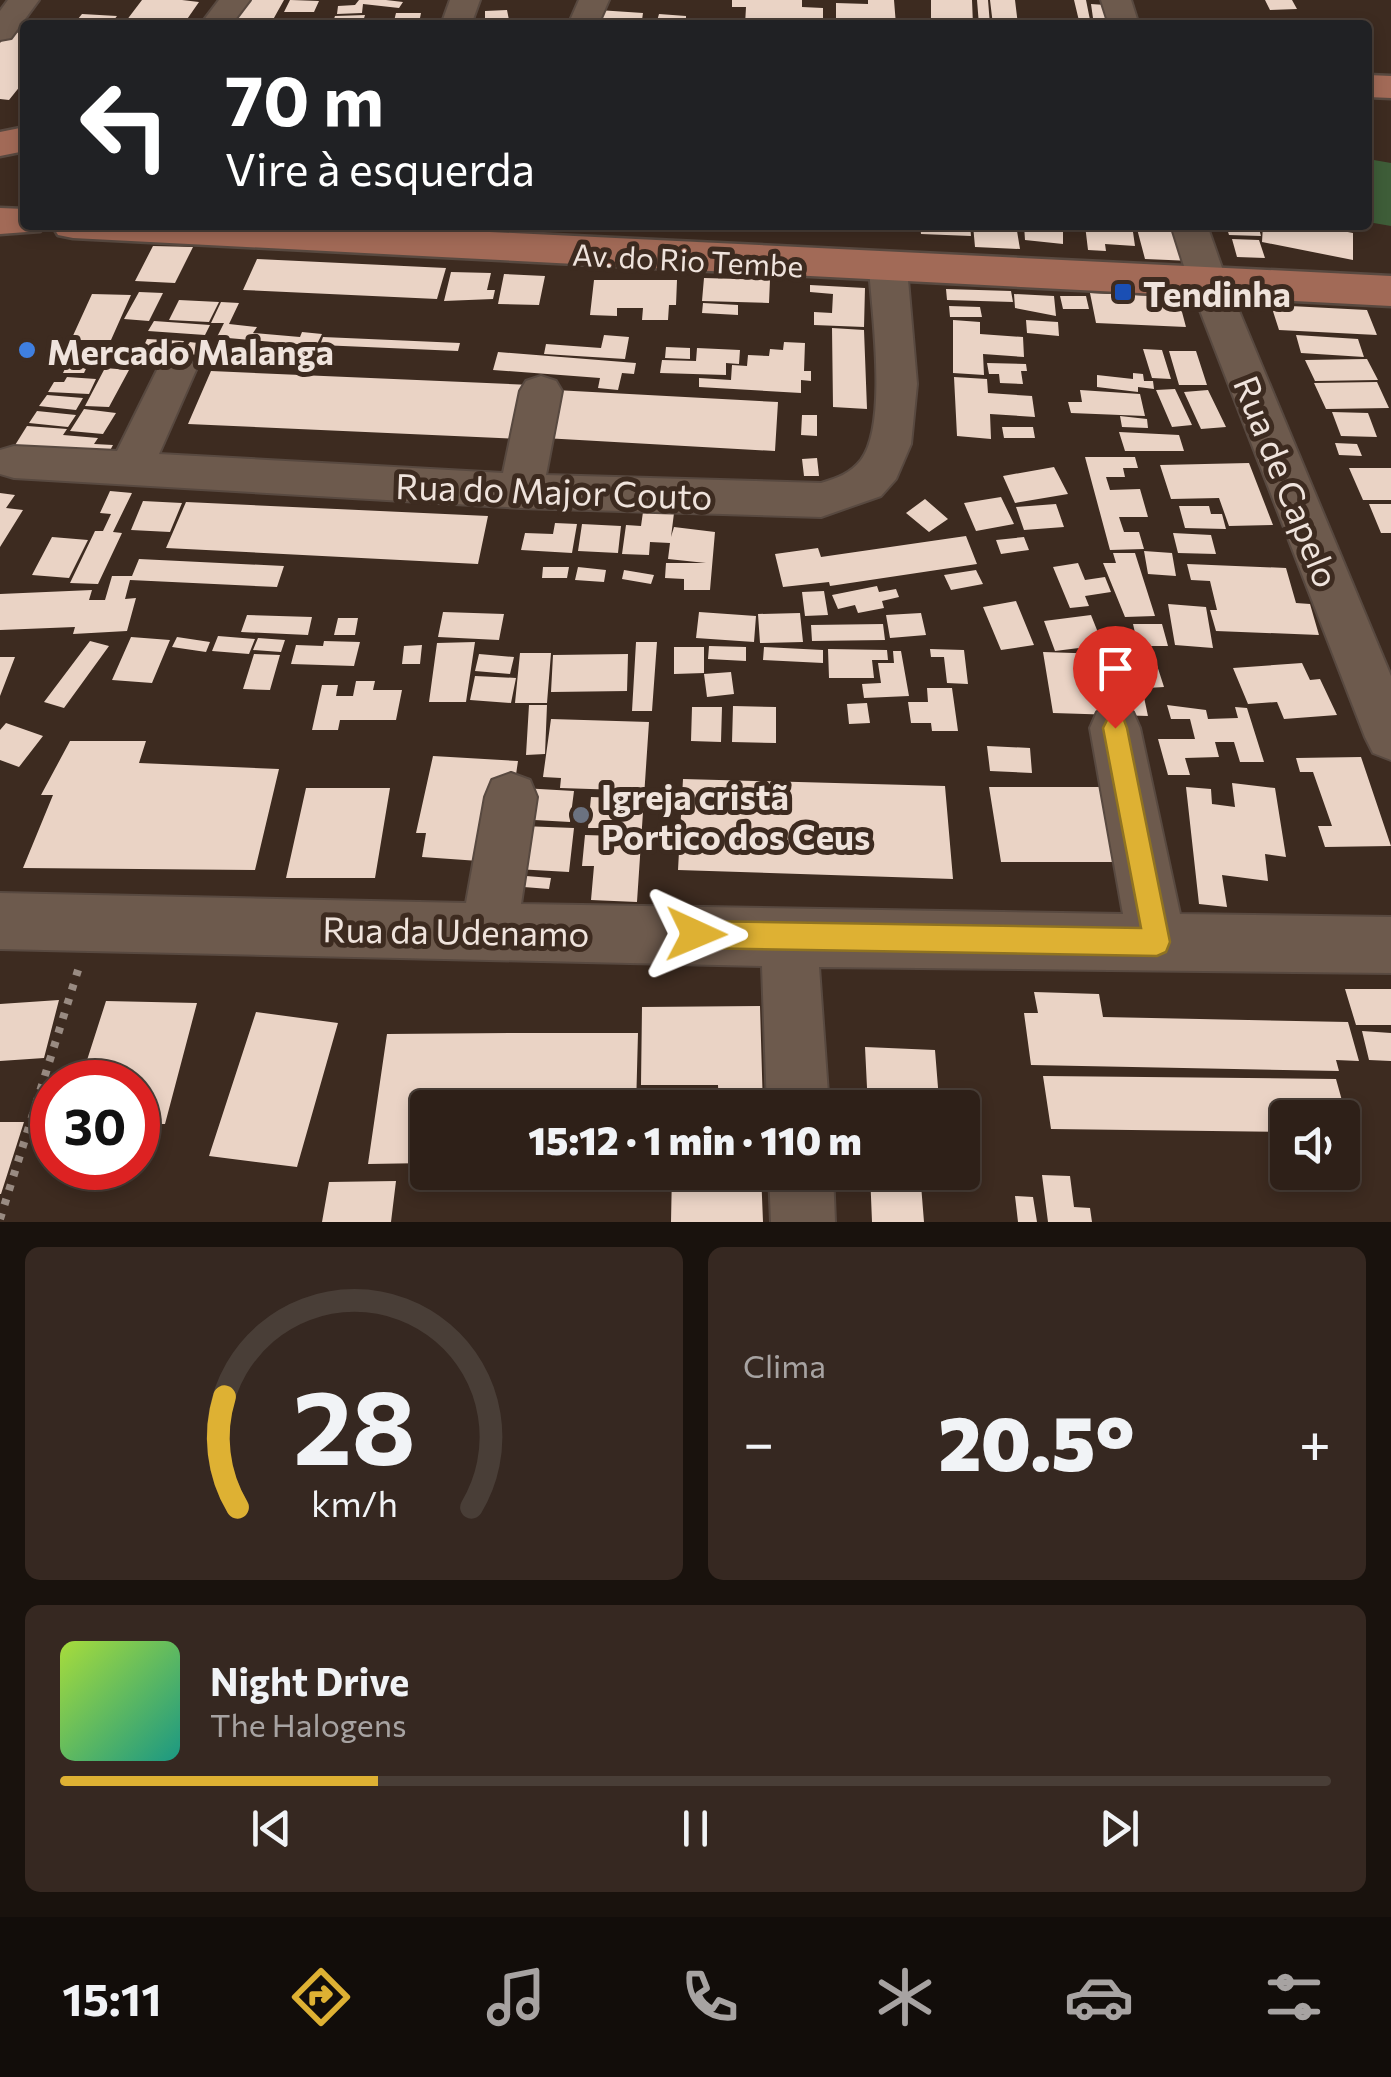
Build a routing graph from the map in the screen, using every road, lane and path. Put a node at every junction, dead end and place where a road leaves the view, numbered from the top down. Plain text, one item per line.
1 (24, 0) edge
2 (235, 0) edge
3 (219, 20) edge
4 (0, 30) edge
5 (234, 230) edge
6 (1191, 230) edge
7 (363, 234) edge
8 (888, 268) junction
9 (1208, 282) junction
10 (1391, 292) edge
11 (176, 370) dead end
12 (541, 391) dead end
13 (14, 462) dead end
14 (132, 468) junction
15 (520, 491) junction
16 (1115, 728) dead end
17 (1391, 736) edge
18 (511, 797) dead end
19 (0, 921) edge
20 (93, 923) junction
21 (489, 930) junction
22 (789, 938) junction
23 (1157, 942) junction
24 (1391, 946) edge
25 (797, 1090) edge
26 (801, 1190) edge
27 (0, 1220) edge
28 (802, 1222) edge

1 - 4 street
2 - 3 street
5 - 7 main road, Av. do Rio Tembe
6 - 9 street, Rua de Capelo
7 - 8 main road, Av. do Rio Tembe
8 - 9 main road, Av. do Rio Tembe
8 - 15 street, Rua do Major Couto
9 - 10 main road, Av. do Rio Tembe
9 - 17 street, Rua de Capelo
11 - 14 street
12 - 15 street
13 - 14 street, Rua do Major Couto
14 - 15 street, Rua do Major Couto
16 - 23 street
18 - 21 street
19 - 20 street, Rua da Udenamo
20 - 21 street, Rua da Udenamo
20 - 27 path
21 - 22 street, Rua da Udenamo
22 - 23 street, Rua da Udenamo
22 - 25 street
23 - 24 street, Rua da Udenamo
26 - 28 street

